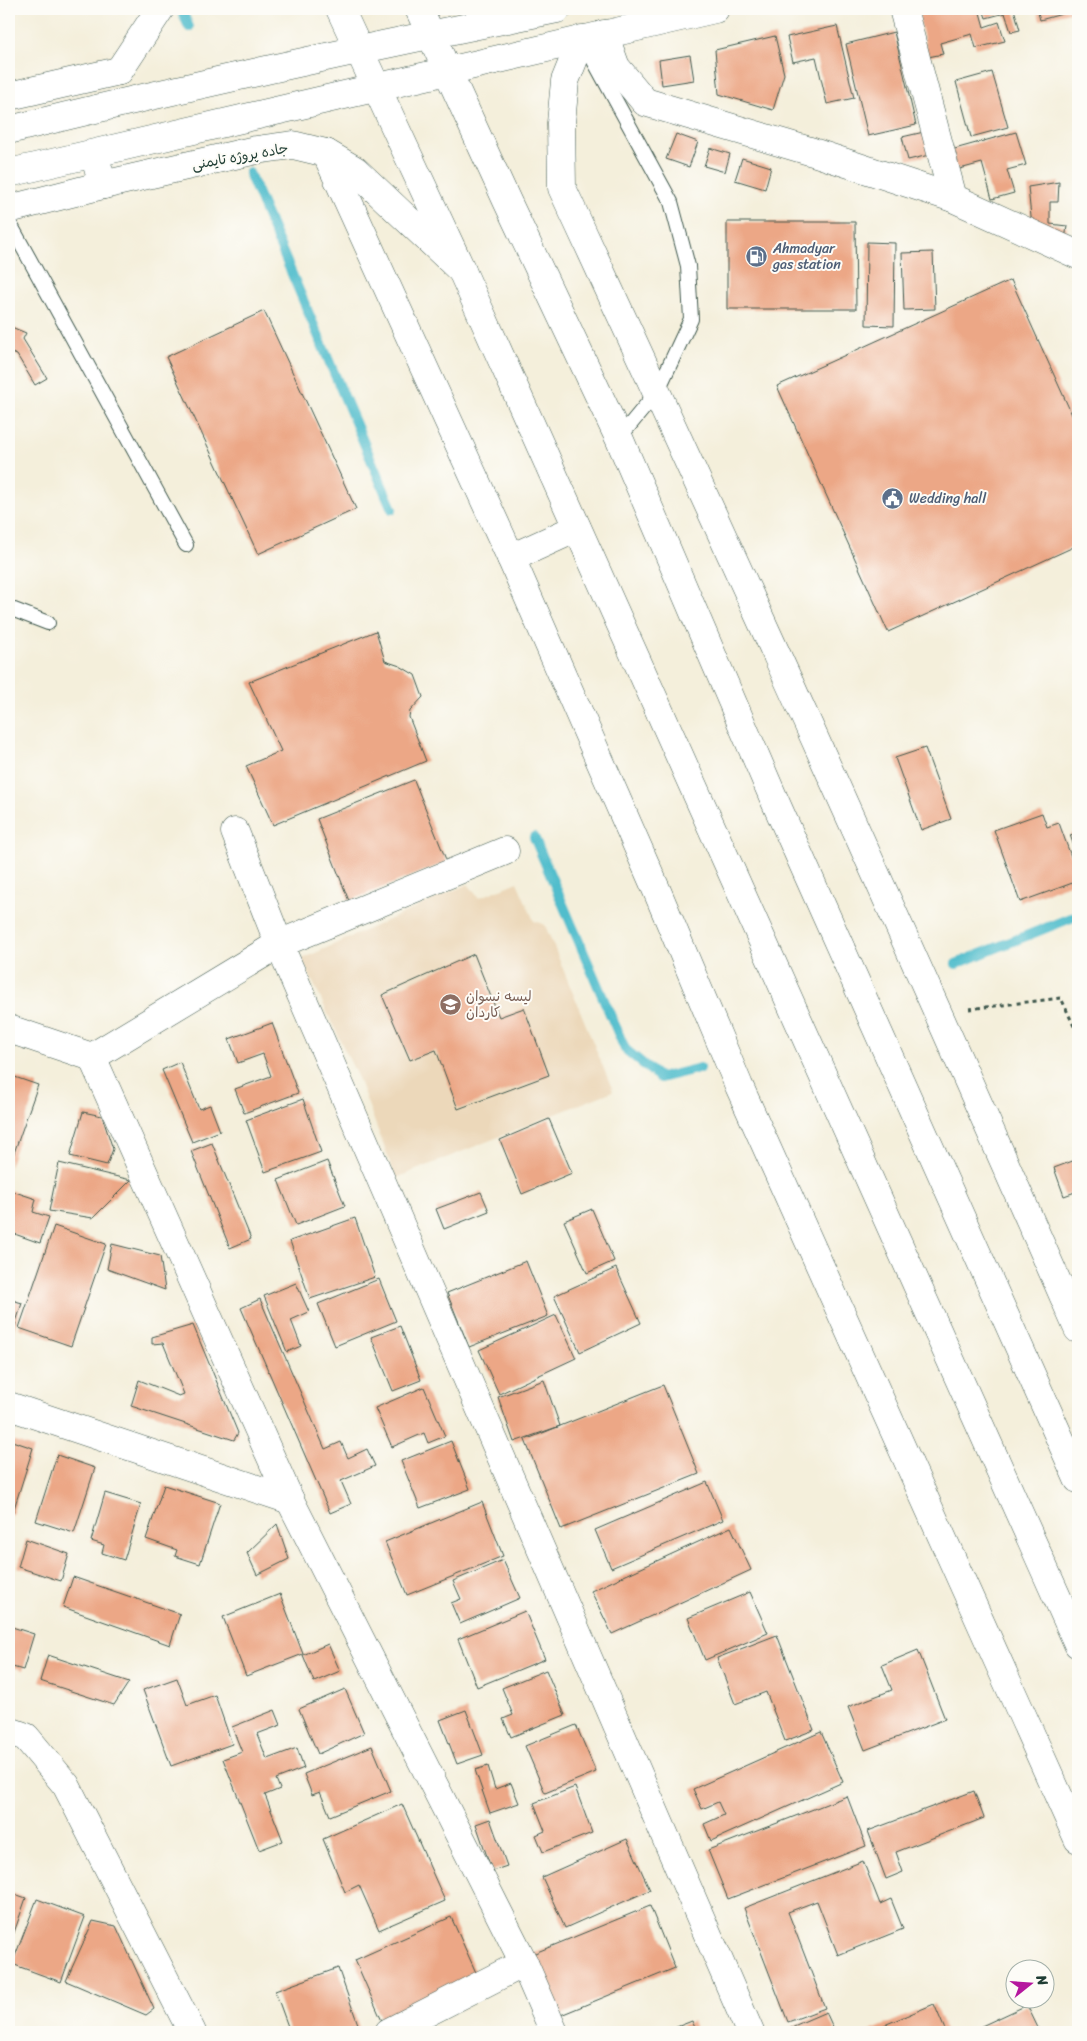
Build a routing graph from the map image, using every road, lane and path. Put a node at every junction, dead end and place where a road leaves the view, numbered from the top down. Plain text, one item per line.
1 (160, 9) edge
2 (340, 9) edge
3 (419, 9) edge
4 (557, 9) edge
5 (715, 9) edge
6 (903, 9) edge
7 (431, 35) junction
8 (593, 37) junction
9 (358, 50) junction
10 (119, 71) junction
11 (449, 72) junction
12 (376, 89) junction
13 (9, 96) edge
14 (129, 101) junction
15 (9, 130) edge
16 (326, 153) junction
17 (94, 154) junction
18 (9, 174) edge
19 (103, 185) junction
20 (953, 198) junction
21 (9, 209) edge
22 (9, 222) edge
23 (1078, 255) edge
24 (462, 271) junction
25 (657, 392) junction
26 (619, 438) junction
27 (577, 528) junction
28 (186, 545) dead end
29 (511, 558) junction
30 (9, 608) edge
31 (48, 623) dead end
32 (235, 832) dead end
33 (505, 851) dead end
34 (279, 944) junction
35 (939, 1012) junction
36 (9, 1029) edge
37 (1078, 1035) edge
38 (92, 1057) junction
39 (1078, 1329) edge
40 (9, 1406) edge
41 (1078, 1479) edge
42 (290, 1500) junction
43 (1078, 1644) edge
44 (9, 1731) edge
45 (1078, 1839) edge
46 (524, 1963) junction
47 (192, 2032) edge
48 (389, 2032) edge
49 (554, 2032) edge
50 (750, 2032) edge

1 - 10 street
2 - 9 street
3 - 7 street
4 - 7 street
5 - 8 street
6 - 20 street
7 - 9 street
7 - 11 street
8 - 11 street
8 - 20 street
8 - 25 lane
8 - 25 street
9 - 12 street
9 - 14 street
10 - 13 street
10 - 14 street
11 - 12 street
11 - 26 street
12 - 17 street
12 - 24 street
14 - 15 street
16 - 19 street, جاده پروژه تایمنی
16 - 24 street, جاده پروژه تایمنی
16 - 29 street
17 - 18 street
17 - 19 street
19 - 21 street, جاده پروژه تایمنی
20 - 23 street
22 - 28 lane
24 - 27 street
25 - 26 lane
25 - 35 street
26 - 41 street
27 - 29 street
27 - 43 street
29 - 45 street
30 - 31 lane
32 - 34 street
33 - 34 street
34 - 38 street
34 - 50 street
35 - 37 path
35 - 39 street
36 - 38 street
38 - 42 street
40 - 42 street
42 - 46 street
44 - 47 street
46 - 48 street
46 - 49 street

